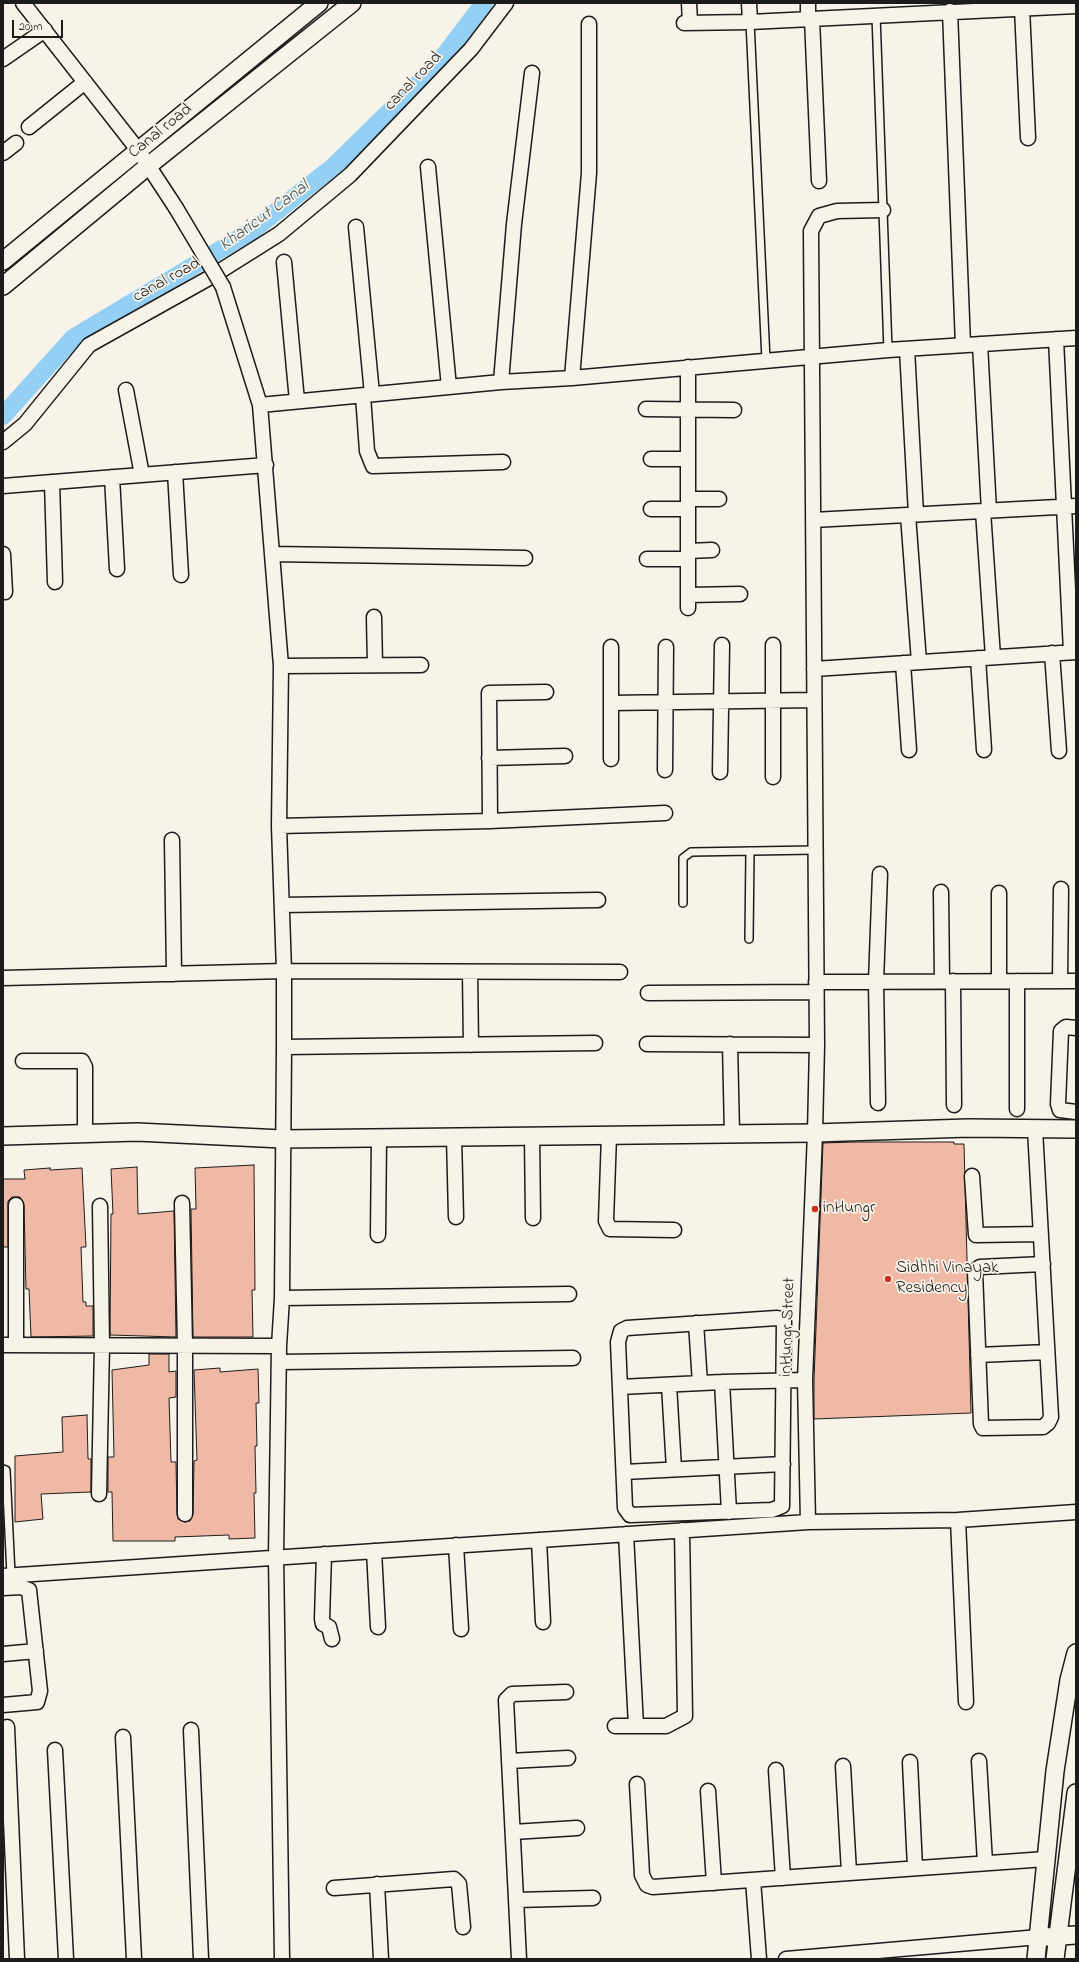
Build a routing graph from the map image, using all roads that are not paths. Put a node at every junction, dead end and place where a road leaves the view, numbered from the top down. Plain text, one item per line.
1 (23, 3) edge
2 (352, 3) edge
3 (506, 3) edge
4 (689, 3) edge
5 (749, 3) edge
6 (808, 3) edge
7 (317, 4) edge
8 (1025, 6) edge
9 (1076, 6) edge
10 (956, 8) edge
11 (884, 11) edge
12 (810, 19) junction
13 (750, 22) junction
14 (589, 24) dead end
15 (45, 30) junction
16 (3, 59) edge
17 (532, 73) dead end
18 (85, 82) junction
19 (28, 127) dead end
20 (1028, 138) dead end
21 (16, 143) dead end
22 (138, 150) junction
23 (3, 153) edge
24 (148, 166) junction
25 (428, 167) dead end
26 (819, 181) dead end
27 (882, 210) junction
28 (356, 227) dead end
29 (3, 261) edge
30 (284, 262) dead end
31 (3, 286) edge
32 (1076, 338) edge
33 (1056, 340) junction
34 (980, 344) junction
35 (963, 345) junction
36 (907, 349) junction
37 (888, 350) junction
38 (812, 356) junction
39 (766, 360) junction
40 (688, 368) junction
41 (572, 378) junction
42 (501, 382) junction
43 (449, 387) junction
44 (126, 390) dead end
45 (367, 395) junction
46 (297, 401) junction
47 (260, 404) junction
48 (646, 409) dead end
49 (688, 409) junction
50 (734, 410) dead end
51 (3, 442) edge
52 (651, 459) dead end
53 (688, 459) junction
54 (503, 462) dead end
55 (266, 465) junction
56 (175, 472) junction
57 (142, 475) junction
58 (112, 477) junction
59 (52, 482) junction
60 (3, 486) edge
61 (719, 499) dead end
62 (688, 504) junction
63 (1070, 506) edge
64 (651, 509) dead end
65 (986, 511) junction
66 (912, 514) junction
67 (813, 520) junction
68 (712, 550) dead end
69 (3, 554) edge
70 (273, 554) junction
71 (688, 555) junction
72 (525, 558) dead end
73 (647, 560) dead end
74 (117, 569) dead end
75 (180, 575) dead end
76 (55, 582) dead end
77 (5, 592) dead end
78 (740, 594) dead end
79 (374, 617) dead end
80 (722, 645) dead end
81 (773, 645) dead end
82 (611, 647) dead end
83 (666, 647) dead end
84 (1074, 652) edge
85 (1052, 653) junction
86 (993, 657) junction
87 (978, 658) junction
88 (919, 662) junction
89 (903, 663) junction
90 (375, 665) junction
91 (421, 665) dead end
92 (281, 666) junction
93 (814, 669) junction
94 (546, 692) dead end
95 (814, 700) junction
96 (721, 701) junction
97 (773, 701) junction
98 (611, 703) junction
99 (665, 703) junction
100 (909, 750) dead end
101 (984, 750) dead end
102 (1059, 751) dead end
103 (565, 756) dead end
104 (489, 758) junction
105 (611, 759) dead end
106 (665, 770) dead end
107 (720, 772) dead end
108 (773, 777) dead end
109 (665, 813) dead end
110 (490, 821) junction
111 (279, 826) junction
112 (172, 840) dead end
113 (815, 850) junction
114 (750, 851) junction
115 (880, 874) dead end
116 (1061, 890) dead end
117 (941, 892) dead end
118 (1000, 893) dead end
119 (598, 900) dead end
120 (683, 903) dead end
121 (282, 905) junction
122 (748, 939) dead end
123 (284, 971) junction
124 (470, 972) junction
125 (620, 972) dead end
126 (174, 974) junction
127 (3, 978) edge
128 (948, 981) junction
129 (999, 981) junction
130 (1017, 981) junction
131 (1060, 981) junction
132 (1076, 981) edge
133 (876, 982) junction
134 (816, 987) junction
135 (648, 993) dead end
136 (1076, 1028) edge
137 (596, 1043) dead end
138 (647, 1044) dead end
139 (730, 1044) junction
140 (471, 1045) junction
141 (817, 1045) junction
142 (284, 1047) junction
143 (23, 1061) dead end
144 (878, 1103) dead end
145 (954, 1105) dead end
146 (1017, 1109) dead end
147 (1076, 1112) edge
148 (1035, 1129) junction
149 (1076, 1129) edge
150 (815, 1133) junction
151 (84, 1134) junction
152 (732, 1134) junction
153 (609, 1135) junction
154 (3, 1136) edge
155 (532, 1136) junction
156 (379, 1137) junction
157 (454, 1137) junction
158 (282, 1139) junction
159 (972, 1176) dead end
160 (182, 1203) dead end
161 (16, 1205) dead end
162 (100, 1206) dead end
163 (456, 1217) dead end
164 (534, 1218) dead end
165 (674, 1230) dead end
166 (1041, 1234) junction
167 (378, 1235) dead end
168 (1043, 1264) junction
169 (569, 1294) dead end
170 (282, 1298) junction
171 (696, 1324) junction
172 (10, 1345) edge
173 (102, 1345) junction
174 (185, 1346) junction
175 (279, 1346) junction
176 (1047, 1352) junction
177 (978, 1355) junction
178 (573, 1358) dead end
179 (280, 1362) junction
180 (783, 1380) junction
181 (805, 1380) junction
182 (722, 1382) junction
183 (700, 1383) junction
184 (669, 1385) junction
185 (620, 1387) junction
186 (783, 1464) junction
187 (726, 1466) junction
188 (3, 1469) edge
189 (674, 1469) junction
190 (624, 1472) junction
191 (99, 1494) dead end
192 (729, 1512) junction
193 (1076, 1512) edge
194 (185, 1514) dead end
195 (958, 1520) junction
196 (808, 1522) junction
197 (682, 1530) junction
198 (626, 1534) junction
199 (539, 1540) junction
200 (456, 1545) junction
201 (374, 1550) junction
202 (324, 1554) junction
203 (276, 1556) junction
204 (7, 1576) edge
205 (3, 1588) edge
206 (543, 1622) dead end
207 (378, 1627) dead end
208 (461, 1629) dead end
209 (332, 1639) dead end
210 (36, 1652) junction
211 (1076, 1653) edge
212 (3, 1654) edge
213 (566, 1692) dead end
214 (966, 1702) dead end
215 (3, 1705) edge
216 (615, 1726) dead end
217 (636, 1726) junction
218 (7, 1727) dead end
219 (191, 1730) dead end
220 (123, 1737) dead end
221 (56, 1750) dead end
222 (568, 1758) dead end
223 (509, 1761) junction
224 (979, 1761) dead end
225 (910, 1762) dead end
226 (843, 1766) dead end
227 (776, 1770) dead end
228 (6, 1780) edge
229 (637, 1784) dead end
230 (708, 1791) dead end
231 (1076, 1792) edge
232 (577, 1828) dead end
233 (513, 1832) junction
234 (7, 1838) edge
235 (1046, 1859) junction
236 (985, 1863) junction
237 (916, 1868) junction
238 (849, 1873) junction
239 (783, 1878) junction
240 (753, 1880) junction
241 (714, 1883) junction
242 (377, 1884) junction
243 (334, 1888) dead end
244 (9, 1895) edge
245 (593, 1898) dead end
246 (516, 1900) junction
247 (463, 1927) dead end
248 (1076, 1935) edge
249 (1057, 1936) junction
250 (1039, 1937) junction
251 (12, 1955) edge
252 (860, 1956) edge
253 (66, 1959) edge
254 (134, 1959) edge
255 (201, 1959) edge
256 (282, 1959) edge
257 (381, 1959) edge
258 (519, 1959) edge
259 (759, 1959) edge
260 (786, 1959) edge
261 (1036, 1959) edge
262 (1054, 1959) edge

1 - 15 street
2 - 24 street
3 - 51 street, canal road
4 - 13 street
5 - 13 street
6 - 12 street
7 - 22 street, Canal road
8 - 9 street
8 - 10 street
8 - 20 street
10 - 11 street
10 - 35 street
11 - 12 street
11 - 27 lane
12 - 13 street
12 - 26 street
13 - 39 lane
14 - 41 street
15 - 16 street
15 - 18 street
17 - 42 street
18 - 19 street
18 - 22 street
21 - 23 street
22 - 24 street
22 - 29 street, Canal road
24 - 31 street
24 - 47 street, bridge
25 - 43 street
27 - 37 lane
27 - 38 street, inHungr Street
28 - 45 street
30 - 46 street
32 - 33 street
33 - 34 street
33 - 63 street
34 - 35 street
34 - 65 street
35 - 36 street
36 - 37 street
36 - 66 street
37 - 38 street
38 - 39 street
38 - 67 street, inHungr Street
39 - 40 street
40 - 41 street
40 - 49 street
41 - 42 street
42 - 43 street
43 - 45 street
44 - 57 street
45 - 46 street
45 - 54 street
46 - 47 street
47 - 55 street
48 - 49 street
49 - 50 street
49 - 53 street
52 - 53 street
53 - 62 street
55 - 56 street
55 - 70 street
56 - 57 street
56 - 75 street
57 - 58 street
58 - 59 street
58 - 74 street
59 - 60 street
59 - 76 street
61 - 62 street
62 - 64 street
62 - 71 street
63 - 65 street
63 - 84 street
65 - 66 street
65 - 86 street
66 - 67 street
66 - 88 street
67 - 93 street, inHungr Street
68 - 71 street
69 - 77 street
70 - 72 street
70 - 92 street
71 - 73 street
71 - 78 street
79 - 90 street
80 - 96 street
81 - 97 street
82 - 98 street
83 - 99 street
84 - 85 street
85 - 86 street
85 - 102 street
86 - 87 street
87 - 88 street
87 - 101 street
88 - 89 street
89 - 93 street
89 - 100 street
90 - 91 street
90 - 92 street
92 - 111 street
93 - 95 street, inHungr Street
94 - 104 street
95 - 97 street
95 - 113 street, inHungr Street
96 - 97 street
96 - 99 street
96 - 107 street
97 - 108 street
98 - 99 street
98 - 105 street
99 - 106 street
103 - 104 street
104 - 110 street
109 - 110 street
110 - 111 street
111 - 121 street
112 - 126 street
113 - 114 lane
113 - 134 street, inHungr Street
114 - 120 lane
114 - 122 lane
115 - 133 street
116 - 131 street
117 - 128 street
118 - 129 street
119 - 121 street
121 - 123 street
123 - 124 street
123 - 126 street
123 - 142 street
124 - 125 street
124 - 140 street
126 - 127 street
128 - 129 street
128 - 133 street
128 - 145 street
129 - 130 street
130 - 131 street
130 - 146 street
131 - 132 street
133 - 134 street
133 - 144 street
134 - 135 street
134 - 141 street, inHungr Street
136 - 147 street
137 - 140 street
138 - 139 street
139 - 141 street
139 - 152 street
140 - 142 street
141 - 150 street, inHungr Street
142 - 158 street
143 - 151 street
148 - 149 street
148 - 150 street
148 - 166 street
150 - 152 street
150 - 181 street, inHungr Street
151 - 154 street
151 - 158 street
152 - 153 street
153 - 155 street
153 - 165 street
155 - 157 street
155 - 164 street
156 - 157 street
156 - 158 street
156 - 167 street
157 - 163 street
158 - 170 street
159 - 166 street
160 - 174 street
161 - 172 street
162 - 173 street
166 - 168 street
168 - 176 street
168 - 177 street
169 - 170 street
170 - 175 street
171 - 180 street
171 - 183 street
171 - 185 street
172 - 173 street
173 - 174 street
173 - 191 street
174 - 175 street
174 - 194 street
175 - 179 street
176 - 177 street
176 - 177 street
178 - 179 street
179 - 203 street
180 - 181 street
180 - 182 street
180 - 186 street
181 - 196 street, inHungr Street
182 - 183 street
182 - 187 street
183 - 184 street
184 - 185 street
184 - 189 street
185 - 190 street
186 - 187 street
186 - 192 street
187 - 189 street
187 - 192 street
188 - 204 lane
189 - 190 street
190 - 192 street
193 - 195 street
195 - 196 street
195 - 214 street
196 - 197 street
197 - 198 street
197 - 217 street
198 - 199 street
198 - 217 street
199 - 200 street
199 - 206 street
200 - 201 street
200 - 208 street
201 - 202 street
201 - 207 street
202 - 203 street
202 - 209 street
203 - 204 street
203 - 256 street
205 - 210 street
210 - 212 street
210 - 215 street
211 - 235 street
213 - 223 street
216 - 217 street
218 - 228 street
219 - 255 street
220 - 254 street
221 - 253 street
222 - 223 street
223 - 233 street
224 - 236 street
225 - 237 street
226 - 238 street
227 - 239 street
228 - 234 street
229 - 241 street
230 - 241 street
231 - 249 street
232 - 233 street
233 - 246 street
234 - 244 street
235 - 236 street
235 - 250 street
236 - 237 street
237 - 238 street
238 - 239 street
239 - 240 street
240 - 241 street
240 - 259 street
242 - 243 street
242 - 247 street
242 - 257 street
244 - 251 street
245 - 246 street
246 - 258 street
248 - 249 street
249 - 250 street
249 - 262 street
250 - 252 street
250 - 261 street
252 - 260 street

